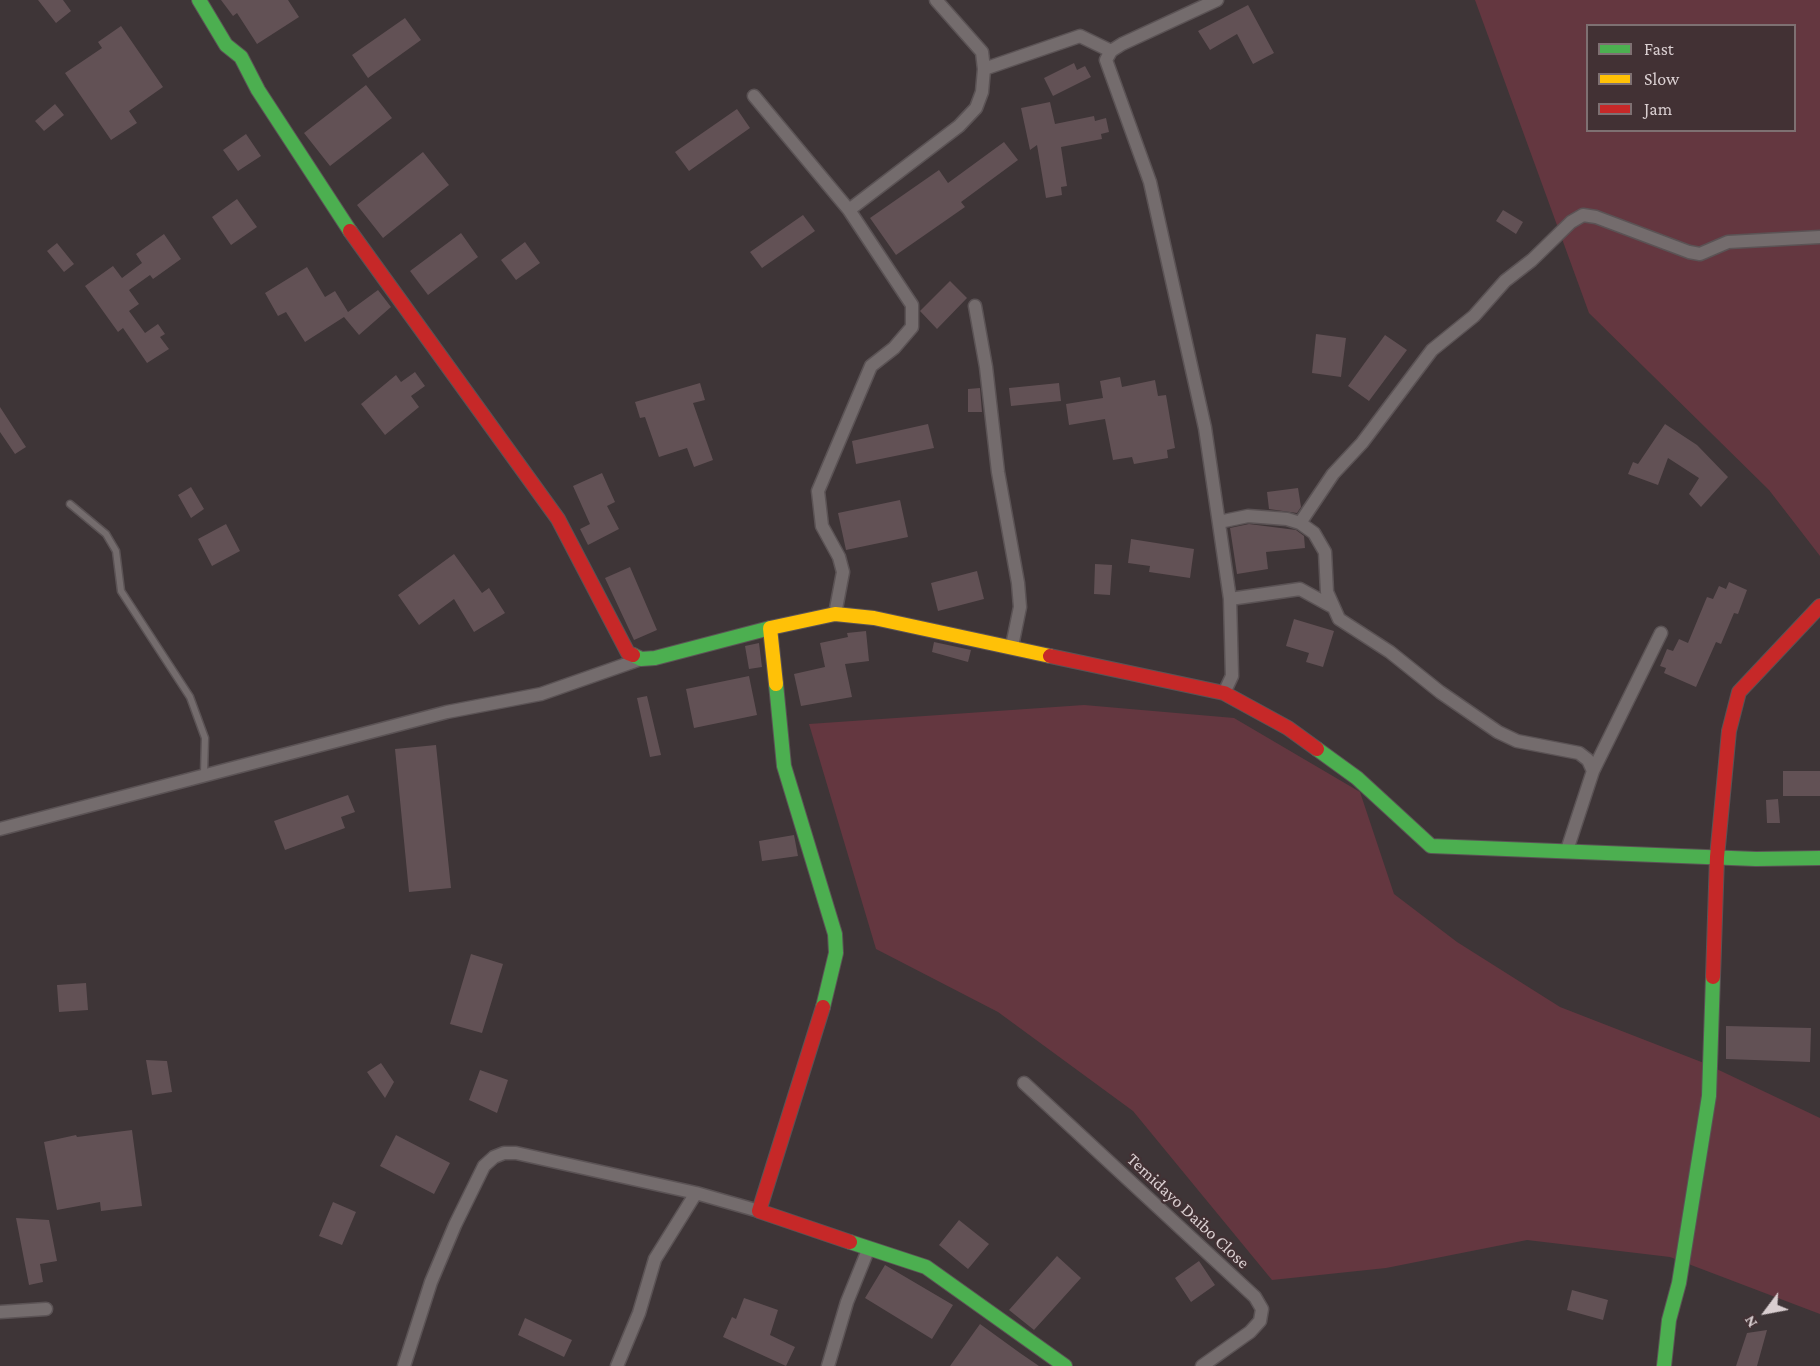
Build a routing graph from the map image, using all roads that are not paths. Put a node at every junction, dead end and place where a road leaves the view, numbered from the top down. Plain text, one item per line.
1 (199, 0) edge
2 (936, 0) edge
3 (1217, 0) edge
4 (1111, 51) junction
5 (984, 69) junction
6 (754, 96) dead end
7 (849, 210) junction
8 (1820, 237) edge
9 (975, 306) dead end
10 (70, 504) dead end
11 (1219, 522) junction
12 (1300, 524) junction
13 (1230, 598) junction
14 (1331, 606) junction
15 (1820, 606) edge
16 (835, 614) junction
17 (770, 628) junction
18 (1661, 633) dead end
19 (1012, 646) junction
20 (641, 659) junction
21 (1224, 693) junction
22 (1593, 771) junction
23 (204, 774) junction
24 (0, 829) edge
25 (1567, 850) junction
26 (1717, 857) junction
27 (1820, 858) edge
28 (1024, 1083) dead end
29 (696, 1193) junction
30 (759, 1211) junction
31 (868, 1250) junction
32 (45, 1309) dead end
33 (0, 1312) edge
34 (404, 1366) edge
35 (617, 1366) edge
36 (828, 1366) edge
37 (1065, 1366) edge
38 (1202, 1366) edge
39 (1664, 1366) edge

1 - 20 street
2 - 5 street
3 - 4 street
4 - 5 street
4 - 11 street
5 - 7 street
6 - 7 street
7 - 16 street
8 - 12 street
9 - 19 street
10 - 23 lane
11 - 12 street
11 - 13 street
12 - 14 street
13 - 14 street
13 - 21 street
14 - 22 street
15 - 26 street
16 - 17 street
16 - 19 street
17 - 20 street
17 - 30 street
18 - 22 street
19 - 21 street
20 - 23 street
21 - 25 street
22 - 25 street
23 - 24 street
25 - 26 street
26 - 27 street
26 - 39 street
28 - 38 street, Temidayo Daibo Close
29 - 30 street
29 - 34 street
29 - 35 street
30 - 31 street
31 - 36 street
31 - 37 street
32 - 33 street

